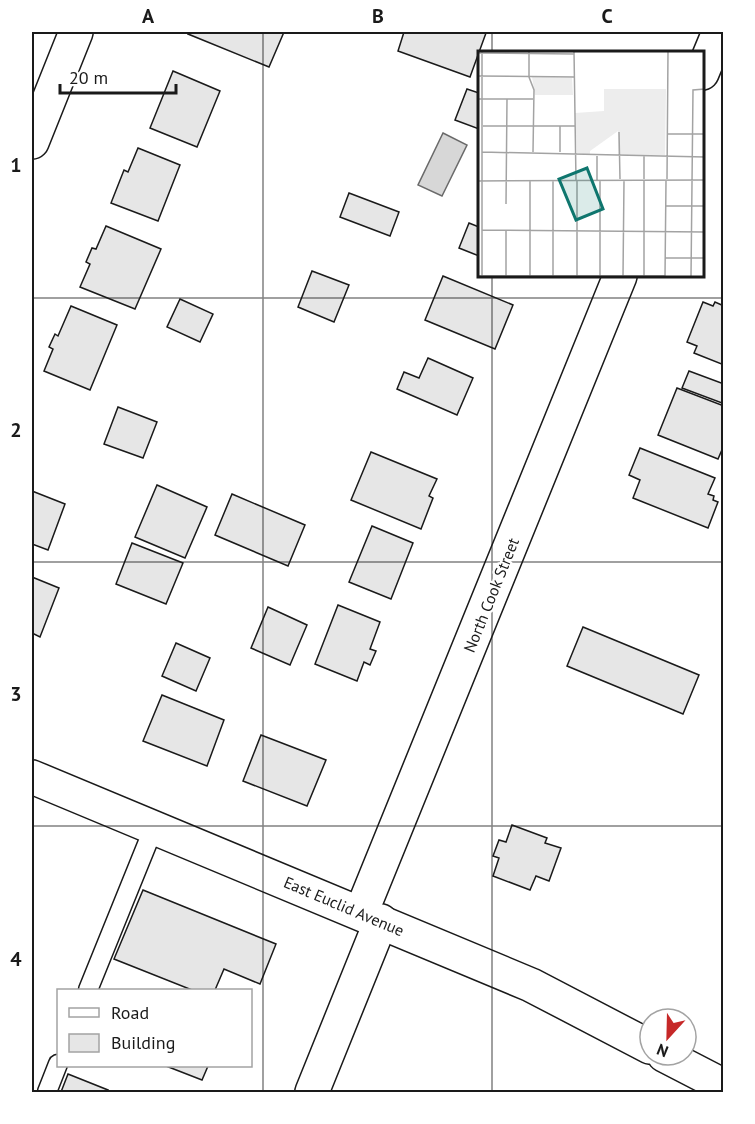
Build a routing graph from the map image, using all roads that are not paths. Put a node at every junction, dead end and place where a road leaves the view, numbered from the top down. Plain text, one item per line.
1 (76, 32) edge
2 (719, 32) edge
3 (704, 68) edge
4 (32, 142) edge
5 (619, 278) edge
6 (32, 777) edge
7 (154, 827) junction
8 (371, 917) junction
9 (88, 989) edge
10 (638, 1041) edge
11 (57, 1067) edge
12 (687, 1067) edge
13 (723, 1086) edge
14 (47, 1092) edge
15 (312, 1092) edge

1 - 4 street
2 - 3 street
5 - 8 street, North Cook Street
6 - 7 street, East Euclid Avenue
7 - 8 street, East Euclid Avenue
7 - 9 lane
8 - 10 street, East Euclid Avenue
8 - 15 street, North Cook Street
11 - 14 lane
12 - 13 street

